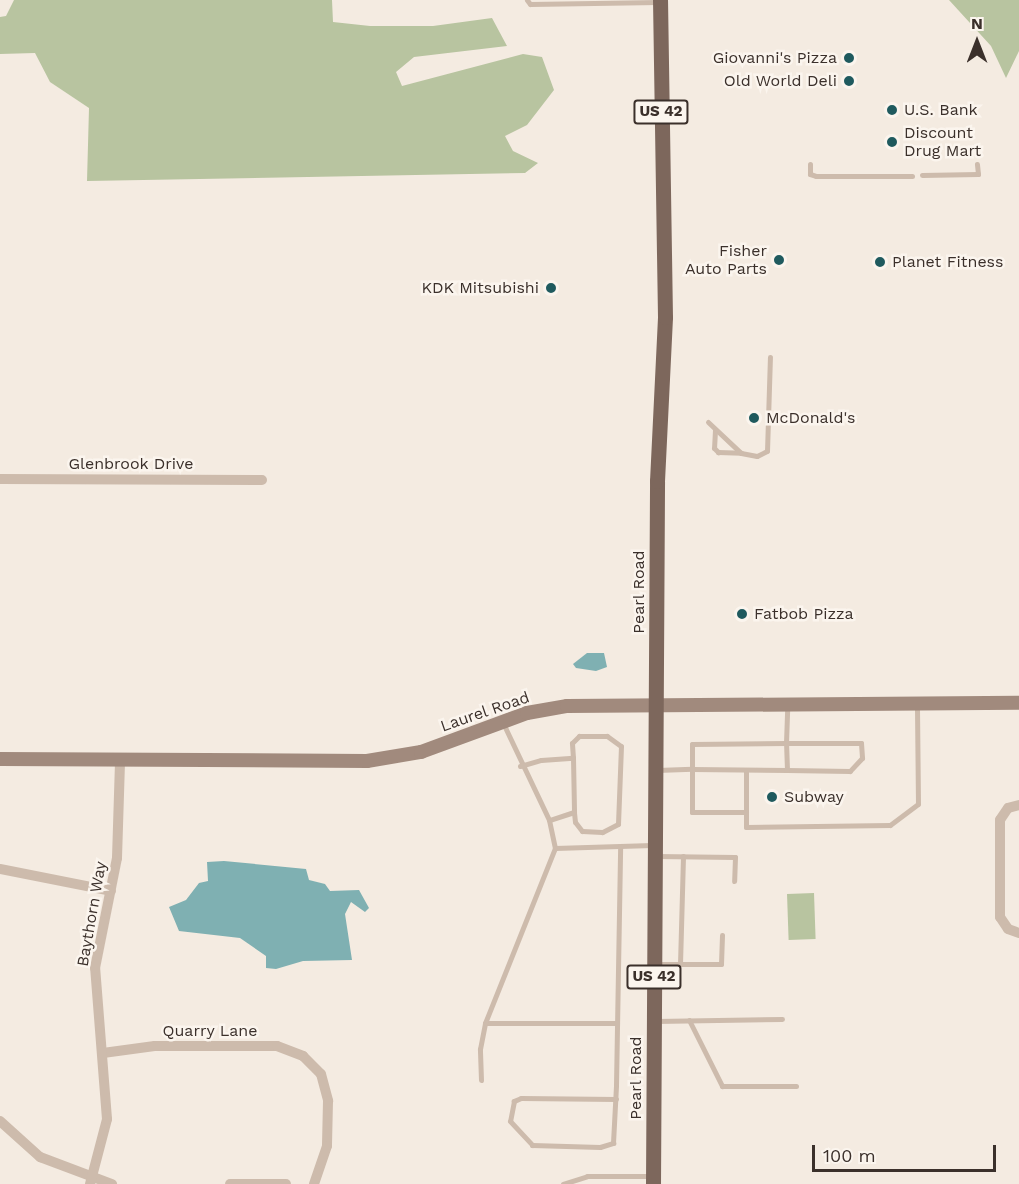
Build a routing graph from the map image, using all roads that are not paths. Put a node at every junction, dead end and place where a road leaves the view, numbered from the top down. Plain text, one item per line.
1 (527, 0) edge
2 (660, 1) edge
3 (810, 164) dead end
4 (977, 164) dead end
5 (922, 175) dead end
6 (912, 176) dead end
7 (770, 357) dead end
8 (708, 422) dead end
9 (715, 429) junction
10 (741, 453) junction
11 (0, 479) edge
12 (262, 480) dead end
13 (1019, 703) edge
14 (917, 704) junction
15 (657, 705) junction
16 (787, 706) junction
17 (503, 722) junction
18 (786, 743) junction
19 (573, 758) junction
20 (0, 759) edge
21 (120, 761) junction
22 (520, 766) junction
23 (692, 769) junction
24 (657, 770) junction
25 (746, 770) junction
26 (787, 770) junction
27 (1019, 805) edge
28 (574, 812) junction
29 (746, 812) junction
30 (549, 820) junction
31 (620, 846) junction
32 (555, 848) junction
33 (656, 851) junction
34 (683, 856) junction
35 (0, 869) edge
36 (735, 881) dead end
37 (111, 891) junction
38 (1019, 933) edge
39 (722, 934) dead end
40 (655, 964) junction
41 (680, 964) junction
42 (782, 1019) dead end
43 (689, 1020) junction
44 (654, 1021) junction
45 (485, 1023) junction
46 (617, 1023) junction
47 (103, 1053) junction
48 (481, 1080) dead end
49 (796, 1086) dead end
50 (616, 1099) junction
51 (0, 1121) edge
52 (653, 1180) edge
53 (91, 1181) edge
54 (112, 1184) edge
55 (230, 1184) edge
56 (286, 1184) edge
57 (314, 1184) edge
58 (563, 1184) edge

1 - 2 lane
2 - 15 main road, Pearl Road / US 42
3 - 6 lane
4 - 5 lane
7 - 10 lane
8 - 9 lane
9 - 10 lane
9 - 10 lane
11 - 12 street, Glenbrook Drive
13 - 14 street, Laurel Road
14 - 16 street, Laurel Road
14 - 29 lane
15 - 16 street, Laurel Road
15 - 17 street, Laurel Road
15 - 24 main road, Pearl Road / US 42
16 - 18 lane
17 - 21 street, Laurel Road
17 - 22 lane
18 - 23 lane
18 - 26 lane
18 - 26 lane
19 - 22 lane
19 - 28 lane
19 - 28 lane
20 - 21 street, Laurel Road
21 - 37 street, Baythorn Way
22 - 30 lane
23 - 24 lane
23 - 25 lane
23 - 29 lane
24 - 33 main road, Pearl Road / US 42
25 - 26 lane
25 - 29 lane
27 - 38 street
28 - 30 lane
30 - 32 lane
31 - 32 lane
31 - 33 lane
31 - 46 lane
32 - 45 lane
33 - 34 lane
33 - 40 main road, Pearl Road / US 42
34 - 36 lane
34 - 41 lane
35 - 37 street
37 - 47 street, Baythorn Way
39 - 41 lane
40 - 41 lane
40 - 44 main road, Pearl Road / US 42
42 - 43 lane
43 - 44 lane
43 - 49 lane
44 - 52 main road, Pearl Road / US 42
45 - 46 lane
45 - 48 lane
46 - 50 lane
47 - 53 street, Baythorn Way
47 - 57 street, Quarry Lane
50 - 50 lane
51 - 53 street
52 - 58 lane
53 - 54 street
55 - 56 street

